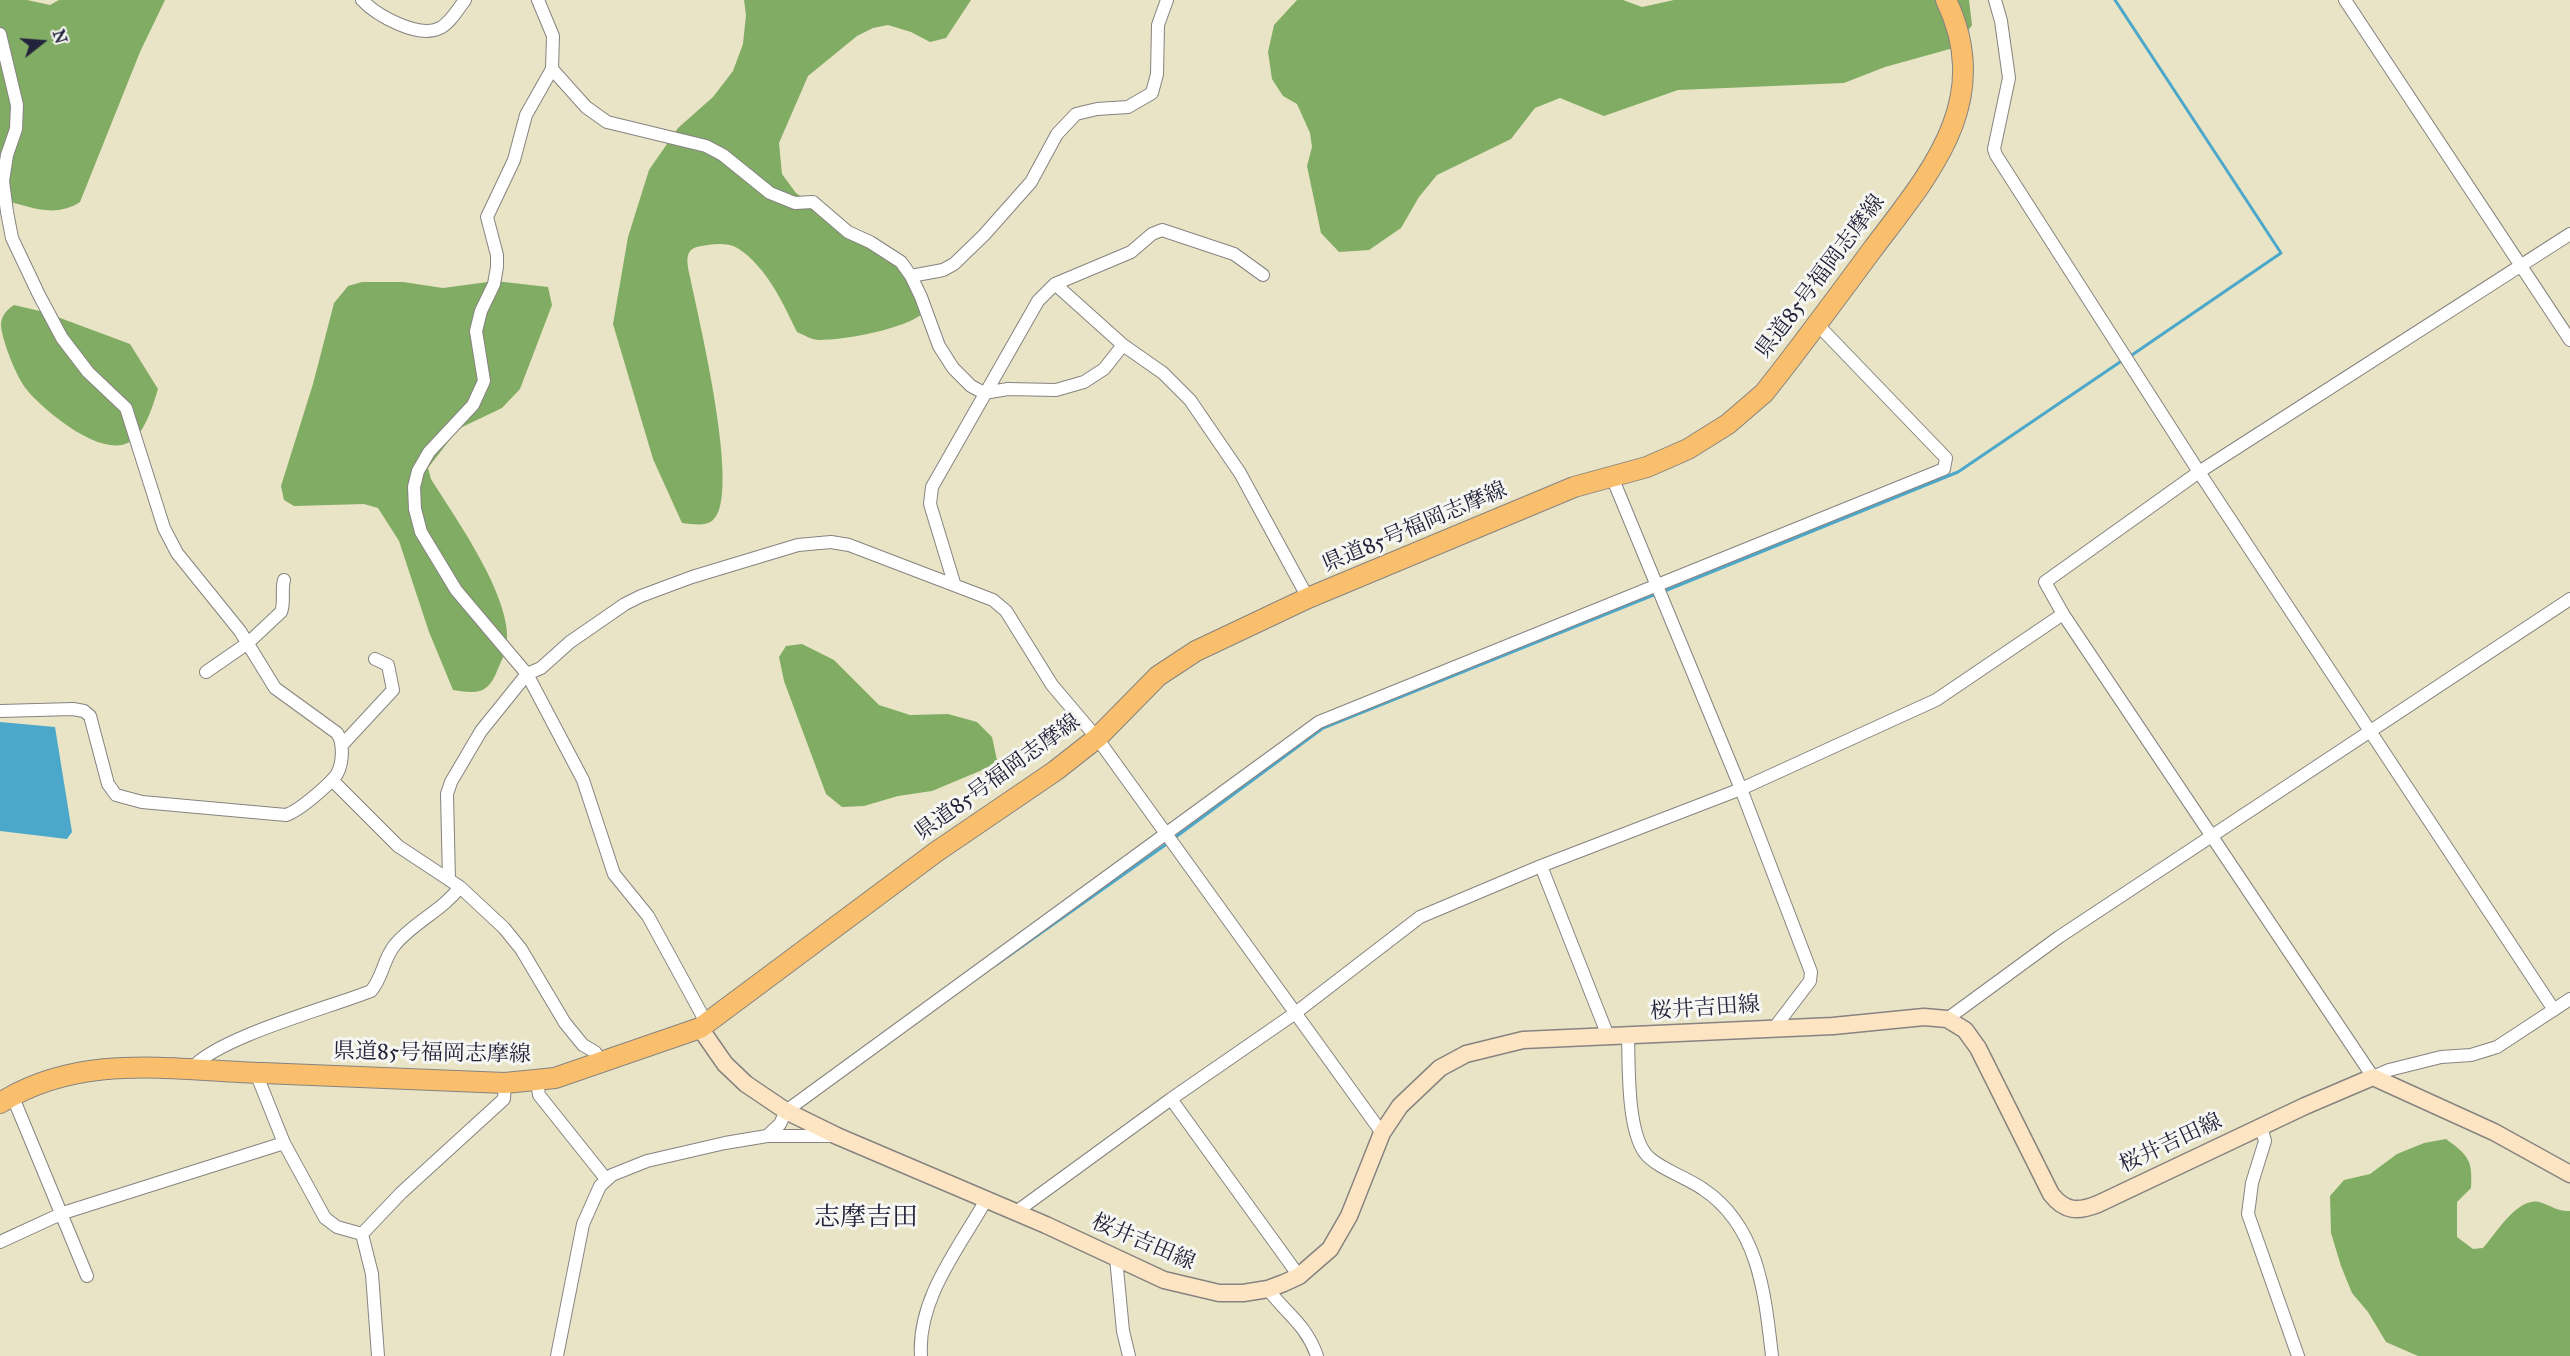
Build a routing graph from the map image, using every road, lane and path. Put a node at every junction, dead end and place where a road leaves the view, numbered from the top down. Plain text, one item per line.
1 (362, 0) edge
2 (465, 0) edge
3 (538, 0) edge
4 (1167, 0) edge
5 (1946, 0) edge
6 (1995, 0) edge
7 (2345, 0) edge
8 (0, 34) edge
9 (552, 69) junction
10 (2570, 234) edge
11 (2520, 267) junction
12 (1263, 275) dead end
13 (911, 276) junction
14 (1056, 284) junction
15 (1817, 324) junction
16 (2570, 340) edge
17 (1123, 345) junction
18 (984, 393) junction
19 (2199, 472) junction
20 (1611, 477) junction
21 (284, 580) dead end
22 (954, 584) junction
23 (1656, 586) junction
24 (1308, 598) junction
25 (2570, 599) edge
26 (2063, 614) junction
27 (248, 643) junction
28 (375, 658) dead end
29 (206, 672) dead end
30 (527, 674) junction
31 (0, 711) edge
32 (2370, 734) junction
33 (1097, 738) junction
34 (342, 745) junction
35 (332, 780) junction
36 (1742, 789) junction
37 (1165, 834) junction
38 (2211, 836) junction
39 (1541, 866) junction
40 (449, 880) junction
41 (460, 887) junction
42 (2570, 999) edge
43 (2554, 1010) junction
44 (1294, 1014) junction
45 (1947, 1018) junction
46 (703, 1026) junction
47 (1775, 1027) junction
48 (1608, 1036) junction
49 (1628, 1036) junction
50 (602, 1062) junction
51 (192, 1068) junction
52 (256, 1073) junction
53 (2373, 1077) junction
54 (537, 1081) junction
55 (505, 1083) junction
56 (6, 1099) edge
57 (1171, 1099) junction
58 (786, 1111) junction
59 (2261, 1128) junction
60 (1382, 1133) junction
61 (767, 1136) junction
62 (837, 1136) junction
63 (284, 1143) junction
64 (2570, 1174) edge
65 (606, 1179) junction
66 (986, 1200) junction
67 (1016, 1212) junction
68 (63, 1213) junction
69 (362, 1234) junction
70 (0, 1242) edge
71 (1116, 1258) junction
72 (87, 1276) dead end
73 (1299, 1276) junction
74 (1268, 1289) junction
75 (378, 1356) edge
76 (557, 1356) edge
77 (921, 1356) edge
78 (1129, 1356) edge
79 (1317, 1356) edge
80 (1773, 1356) edge
81 (2298, 1356) edge

1 - 2 street
3 - 9 street
4 - 13 street
5 - 15 main road, 県道85号福岡志摩線
6 - 19 street
7 - 11 street
8 - 27 street
9 - 13 street
9 - 30 street
10 - 11 street
11 - 16 street
11 - 19 street
12 - 14 street
13 - 18 street
14 - 17 street
14 - 18 street
15 - 20 main road, 県道85号福岡志摩線
15 - 23 street
17 - 18 street
17 - 24 street
18 - 22 street
19 - 26 street
19 - 32 street
20 - 23 street
20 - 24 main road, 県道85号福岡志摩線
21 - 27 street
22 - 30 street
22 - 33 street
23 - 36 street
23 - 37 street
24 - 33 main road, 県道85号福岡志摩線
25 - 32 street
26 - 36 street
26 - 38 street
27 - 29 street
27 - 34 street
28 - 34 street
30 - 40 street
30 - 46 street
31 - 35 street
32 - 38 street
32 - 43 street
33 - 37 street
33 - 46 main road, 県道85号福岡志摩線
34 - 35 street
35 - 40 street
36 - 39 street
36 - 47 street
37 - 44 street
37 - 58 street
38 - 45 street
38 - 53 street
39 - 44 street
39 - 48 street
40 - 41 street
41 - 50 street
41 - 51 street
42 - 43 street
43 - 53 street
44 - 57 street
44 - 60 street
45 - 47 main road, 桜井吉田線
45 - 59 main road, 桜井吉田線
46 - 50 main road, 県道85号福岡志摩線
46 - 58 main road, 桜井吉田線
47 - 49 main road, 桜井吉田線
48 - 49 main road, 桜井吉田線
48 - 60 main road, 桜井吉田線
49 - 80 street
50 - 54 main road, 県道85号福岡志摩線
51 - 52 main road, 県道85号福岡志摩線
51 - 56 main road, 県道85号福岡志摩線
52 - 55 main road, 県道85号福岡志摩線
52 - 63 street
53 - 59 main road, 桜井吉田線
53 - 64 main road
54 - 55 main road, 県道85号福岡志摩線
54 - 65 street
55 - 69 street
56 - 68 street
57 - 67 street
57 - 73 street
58 - 61 street
58 - 62 main road, 桜井吉田線
59 - 81 street
60 - 73 main road, 桜井吉田線
61 - 62 street, 桜井吉田線
61 - 65 street, 桜井吉田線
62 - 66 main road, 桜井吉田線
63 - 68 street
63 - 69 street
65 - 76 street
66 - 67 main road, 桜井吉田線
66 - 77 street
67 - 71 main road, 桜井吉田線
68 - 70 street
68 - 72 street
69 - 75 street
71 - 74 main road, 桜井吉田線
71 - 78 street
73 - 74 main road, 桜井吉田線
74 - 79 street

